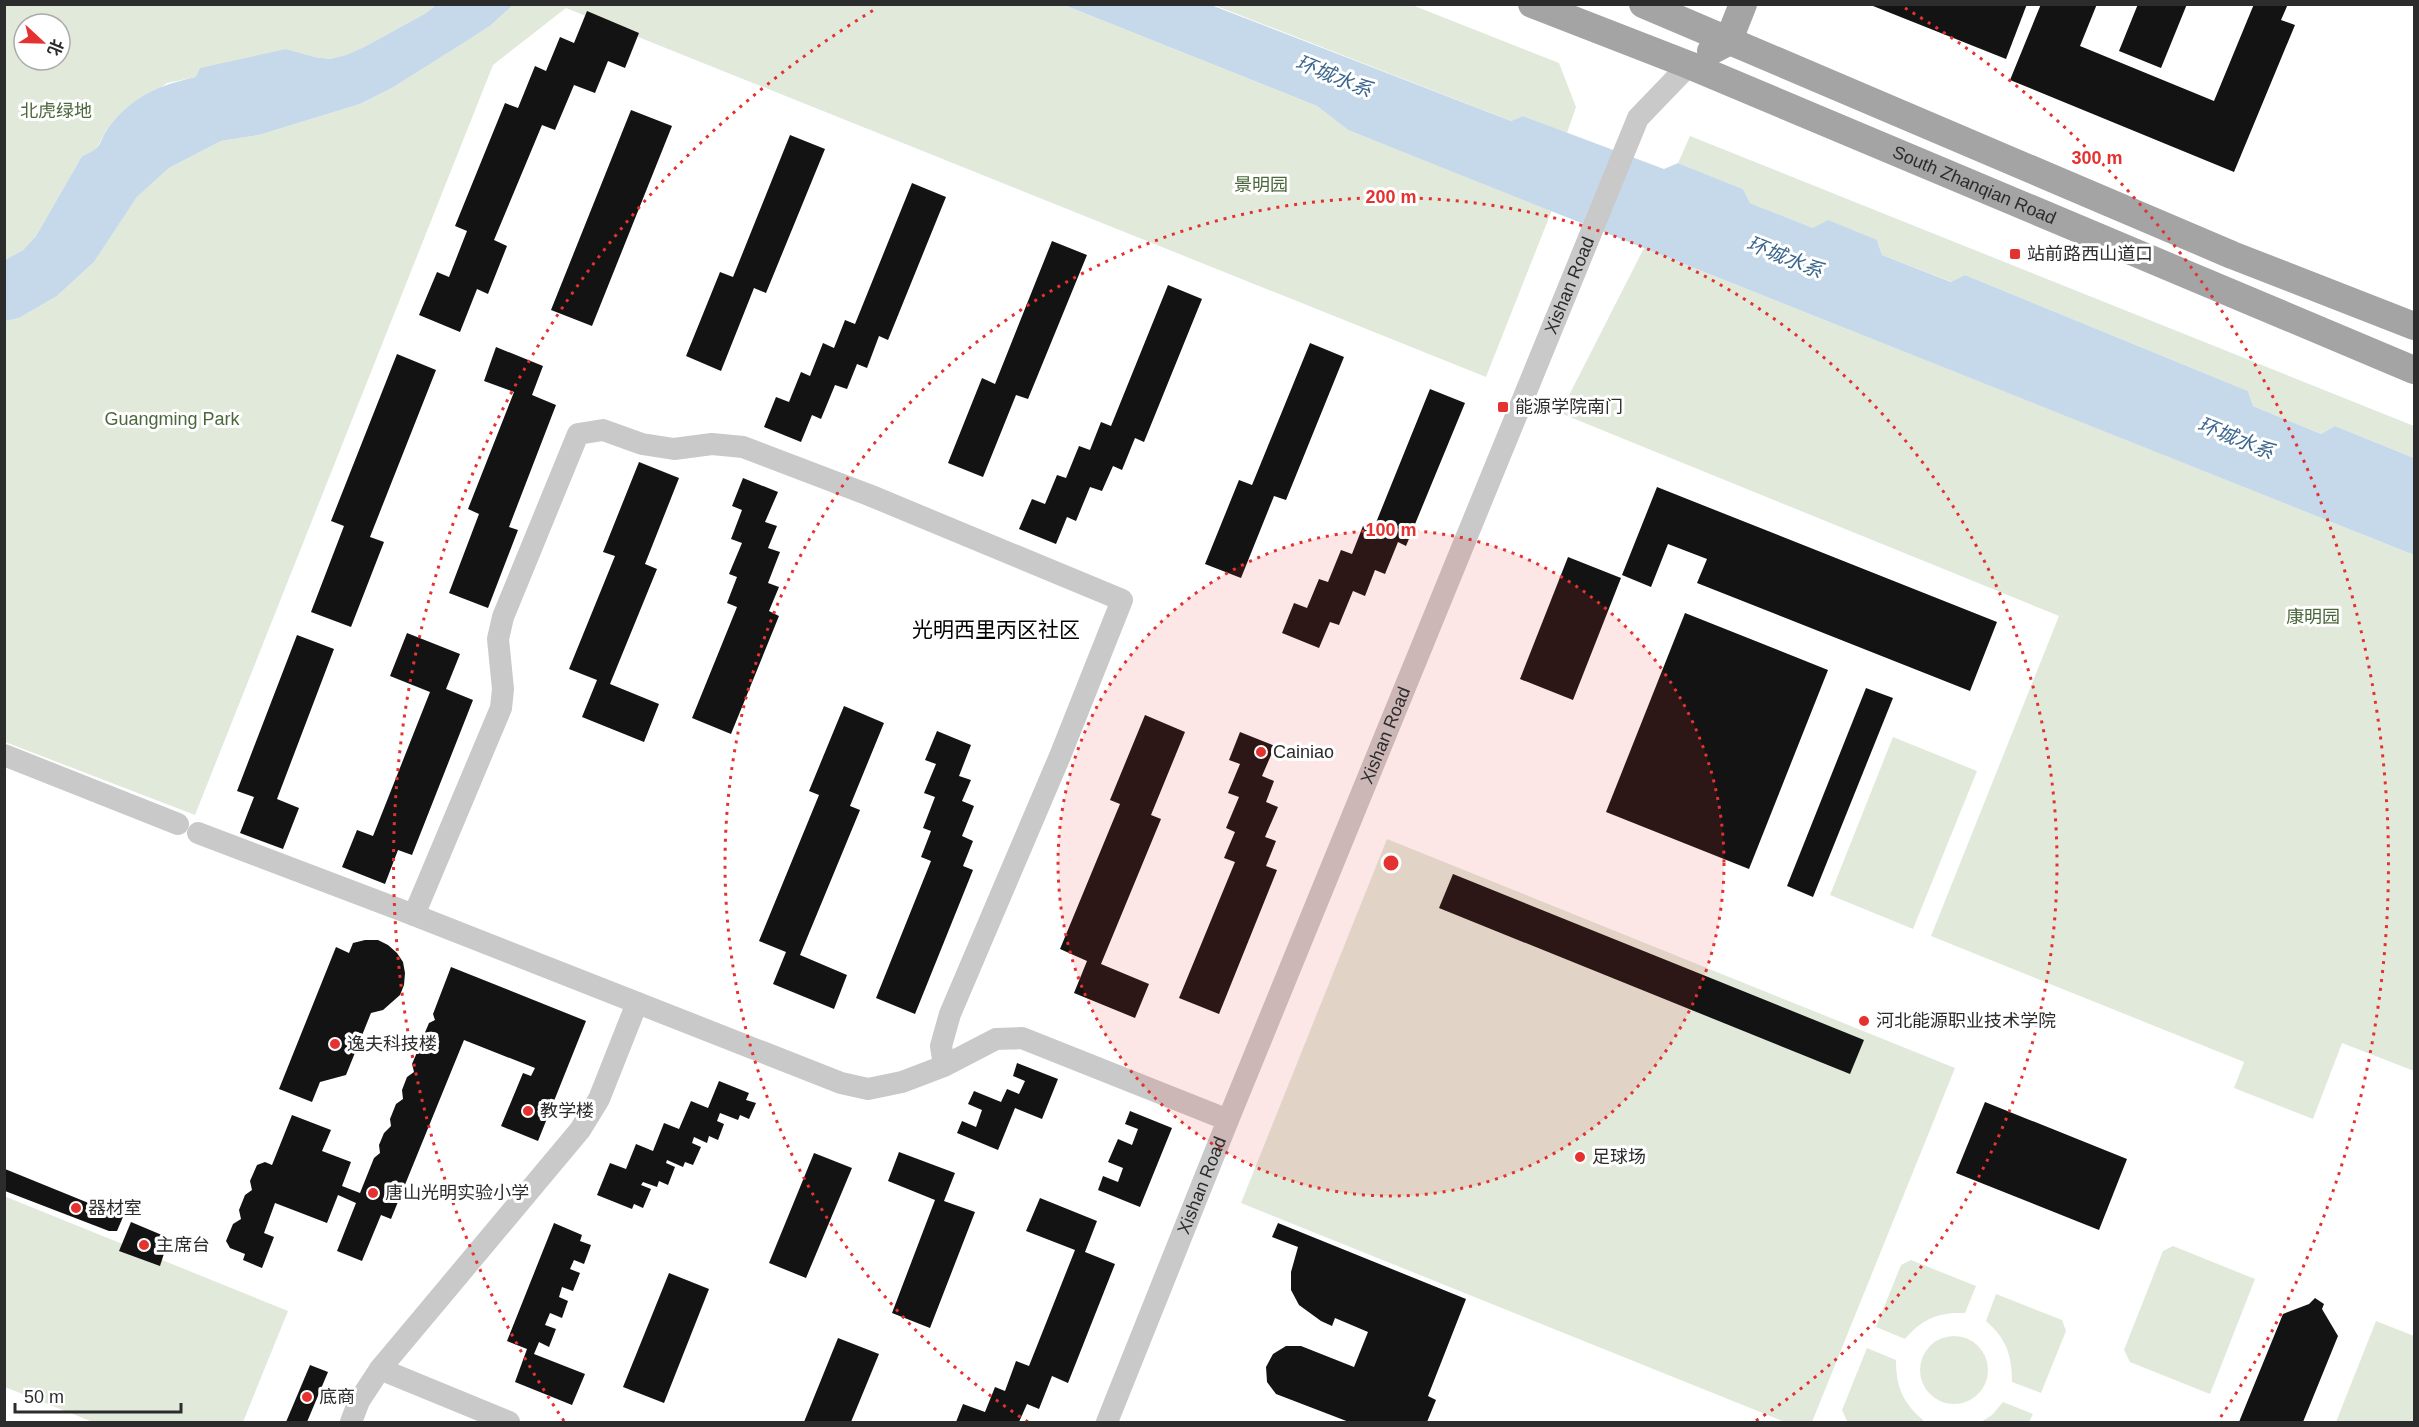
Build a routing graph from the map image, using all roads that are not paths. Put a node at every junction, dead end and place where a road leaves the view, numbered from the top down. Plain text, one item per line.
1 (1532, 4) edge
2 (1643, 4) edge
3 (1743, 4) edge
4 (1700, 15) edge
5 (1728, 42) junction
6 (1689, 65) junction
7 (2415, 326) edge
8 (2415, 370) edge
9 (4, 755) edge
10 (414, 915) junction
11 (637, 1003) junction
12 (944, 1066) junction
13 (1228, 1120) junction
14 (380, 1369) junction
15 (351, 1422) edge
16 (510, 1422) edge
17 (1107, 1422) edge

1 - 6 main road, South Zhanqian Road
2 - 4 main road, South Zhanqian Road
3 - 5 main road
4 - 5 main road, South Zhanqian Road
4 - 6 main road
5 - 6 main road, Xishan Road
5 - 7 main road, South Zhanqian Road
6 - 8 main road, South Zhanqian Road
6 - 13 street, Xishan Road
9 - 10 street
10 - 11 street
10 - 12 street
11 - 12 street
11 - 14 street
12 - 13 street
13 - 17 street, Xishan Road
14 - 15 street
14 - 16 street

